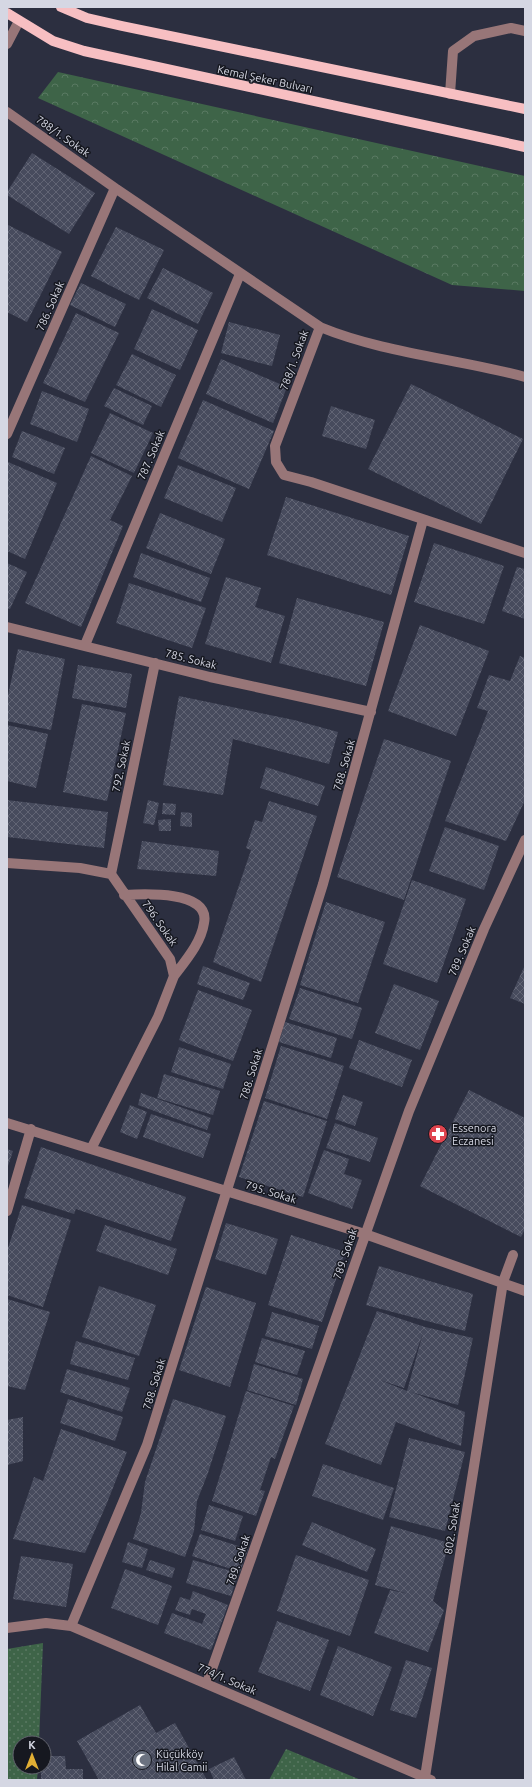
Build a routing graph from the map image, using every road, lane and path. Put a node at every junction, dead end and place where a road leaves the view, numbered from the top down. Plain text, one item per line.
1 (61, 7) edge
2 (7, 13) edge
3 (19, 21) junction
4 (525, 31) edge
5 (7, 44) edge
6 (450, 94) junction
7 (525, 109) edge
8 (7, 112) edge
9 (525, 147) edge
10 (115, 188) junction
11 (240, 274) junction
12 (320, 327) junction
13 (525, 377) edge
14 (7, 434) edge
15 (423, 520) junction
16 (525, 554) edge
17 (7, 627) edge
18 (85, 645) junction
19 (155, 663) junction
20 (371, 712) junction
21 (525, 840) edge
22 (7, 863) edge
23 (111, 874) junction
24 (124, 895) junction
25 (174, 976) junction
26 (7, 1123) edge
27 (31, 1129) junction
28 (90, 1149) junction
29 (226, 1192) junction
30 (7, 1211) edge
31 (365, 1234) junction
32 (514, 1254) dead end
33 (503, 1282) junction
34 (525, 1291) edge
35 (71, 1626) junction
36 (7, 1628) edge
37 (207, 1684) junction
38 (429, 1779) edge

1 - 6 main road, Kemal Şeker Bulvarı
2 - 3 main road, Kemal Şeker Bulvarı
3 - 5 street
3 - 9 main road, Kemal Şeker Bulvarı
4 - 6 street
6 - 7 main road, Kemal Şeker Bulvarı
8 - 10 street, 788/1. Sokak
10 - 11 street, 788/1. Sokak
10 - 14 street, 786. Sokak
11 - 12 street, 788/1. Sokak
11 - 18 street, 787. Sokak
12 - 13 street
12 - 15 street, 788/1. Sokak
15 - 16 street, 788/1. Sokak
15 - 20 street, 788. Sokak
17 - 18 street, 785. Sokak
18 - 19 street, 785. Sokak
19 - 20 street, 785. Sokak
19 - 23 street, 792. Sokak
20 - 29 street, 788. Sokak
21 - 31 street, 789. Sokak
22 - 23 street
23 - 24 street, 796. Sokak
24 - 25 street, 796. Sokak
24 - 25 street
25 - 28 street
26 - 27 street, 795. Sokak
27 - 28 street, 795. Sokak
27 - 30 street
28 - 29 street, 795. Sokak
29 - 31 street, 795. Sokak
29 - 35 street, 788. Sokak
31 - 33 street, 795. Sokak
31 - 37 street, 789. Sokak
32 - 33 street, 802. Sokak
33 - 34 street, 795. Sokak
33 - 38 street, 802. Sokak
35 - 36 street, 774/1. Sokak
35 - 37 street, 774/1. Sokak
37 - 38 street, 774/1. Sokak

